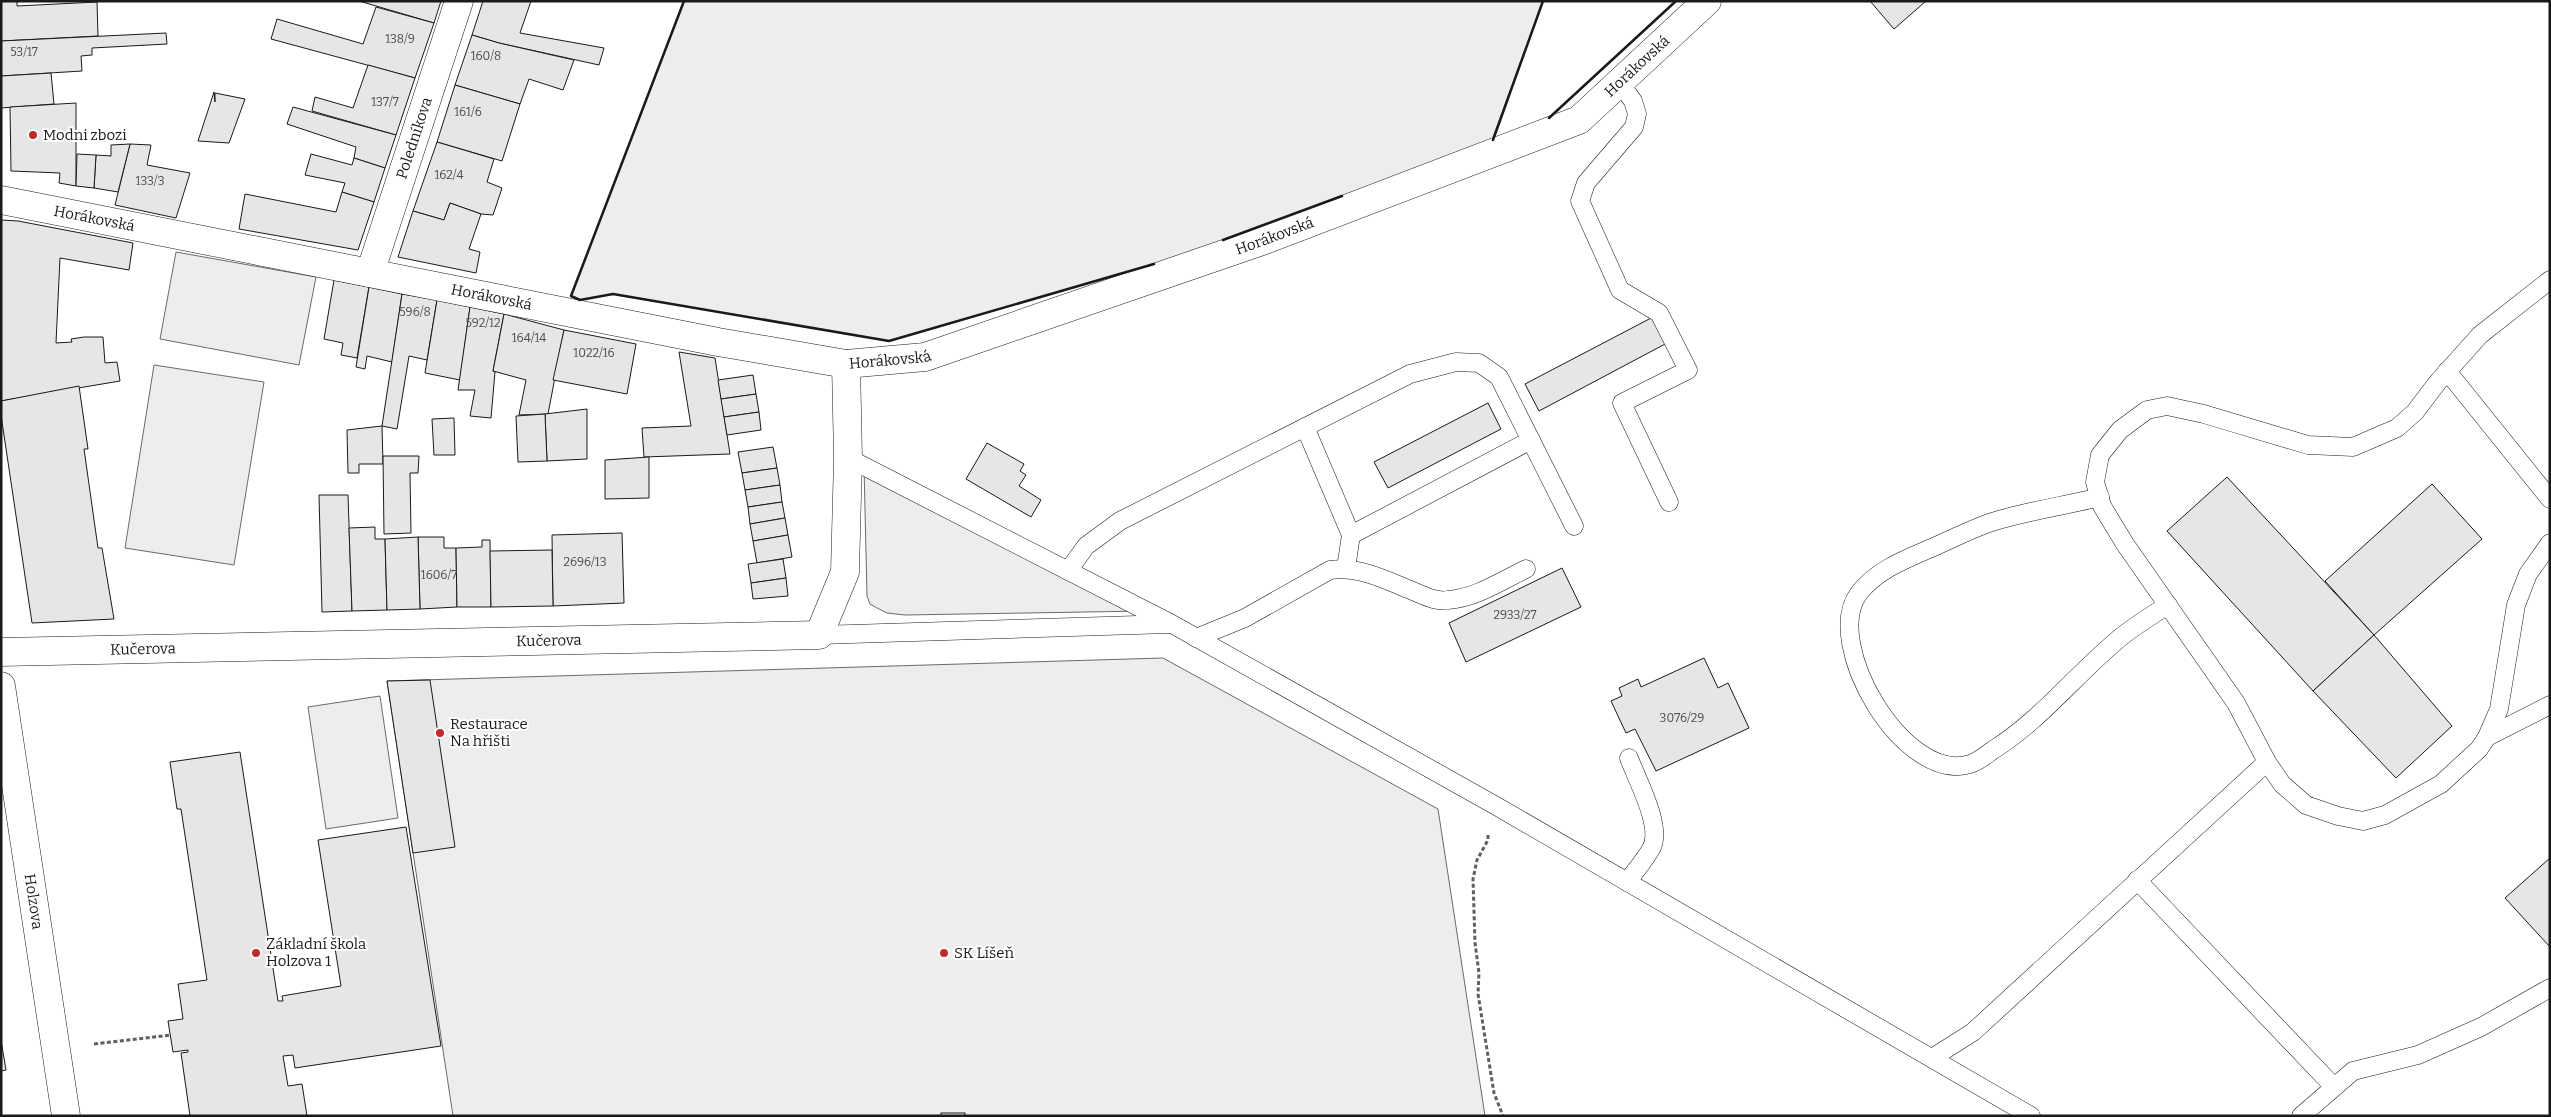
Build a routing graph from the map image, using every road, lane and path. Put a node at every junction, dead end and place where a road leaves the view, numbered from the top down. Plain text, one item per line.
1 (459, 1) edge
2 (1707, 1) edge
3 (1619, 82) junction
4 (1, 200) edge
5 (370, 273) junction
6 (2550, 280) edge
7 (846, 364) junction
8 (2447, 371) junction
9 (1305, 427) junction
10 (1530, 440) junction
11 (848, 458) junction
12 (2100, 498) junction
13 (2550, 499) edge
14 (1669, 502) dead end
15 (1574, 526) dead end
16 (1351, 535) junction
17 (2550, 543) edge
18 (1346, 568) junction
19 (1526, 569) dead end
20 (1068, 571) junction
21 (2168, 605) junction
22 (1172, 624) junction
23 (819, 635) junction
24 (1196, 638) junction
25 (1, 652) edge
26 (1, 686) edge
27 (2550, 705) edge
28 (2487, 737) junction
29 (1629, 758) dead end
30 (2267, 762) junction
31 (1498, 807) junction
32 (2137, 880) junction
33 (1627, 882) junction
34 (2550, 988) edge
35 (170, 1036) dead end
36 (94, 1044) dead end
37 (1932, 1058) junction
38 (2334, 1087) junction
39 (66, 1116) edge
40 (1502, 1116) edge
41 (2031, 1116) edge
42 (2301, 1116) edge

1 - 5 street, Poledníkova
2 - 3 street, Horákovská
3 - 7 street, Horákovská
3 - 14 lane
4 - 5 street, Horákovská
5 - 7 street, Horákovská
6 - 8 lane
7 - 11 street
8 - 12 lane
8 - 13 lane
9 - 10 lane
9 - 16 lane
9 - 20 lane
10 - 15 lane
10 - 16 lane
11 - 20 lane
11 - 23 street
12 - 21 lane
12 - 21 lane
16 - 18 lane
17 - 28 lane
18 - 19 lane
18 - 24 lane
20 - 22 lane
21 - 30 lane
22 - 23 lane
22 - 24 lane
23 - 25 street, Kučerova
24 - 31 lane
26 - 39 street, Holzova
27 - 28 lane
28 - 30 lane
29 - 33 lane
30 - 32 lane
31 - 33 lane
31 - 40 path
32 - 37 lane
32 - 38 lane
33 - 37 lane
34 - 38 lane
35 - 36 path
37 - 41 lane
38 - 42 lane

